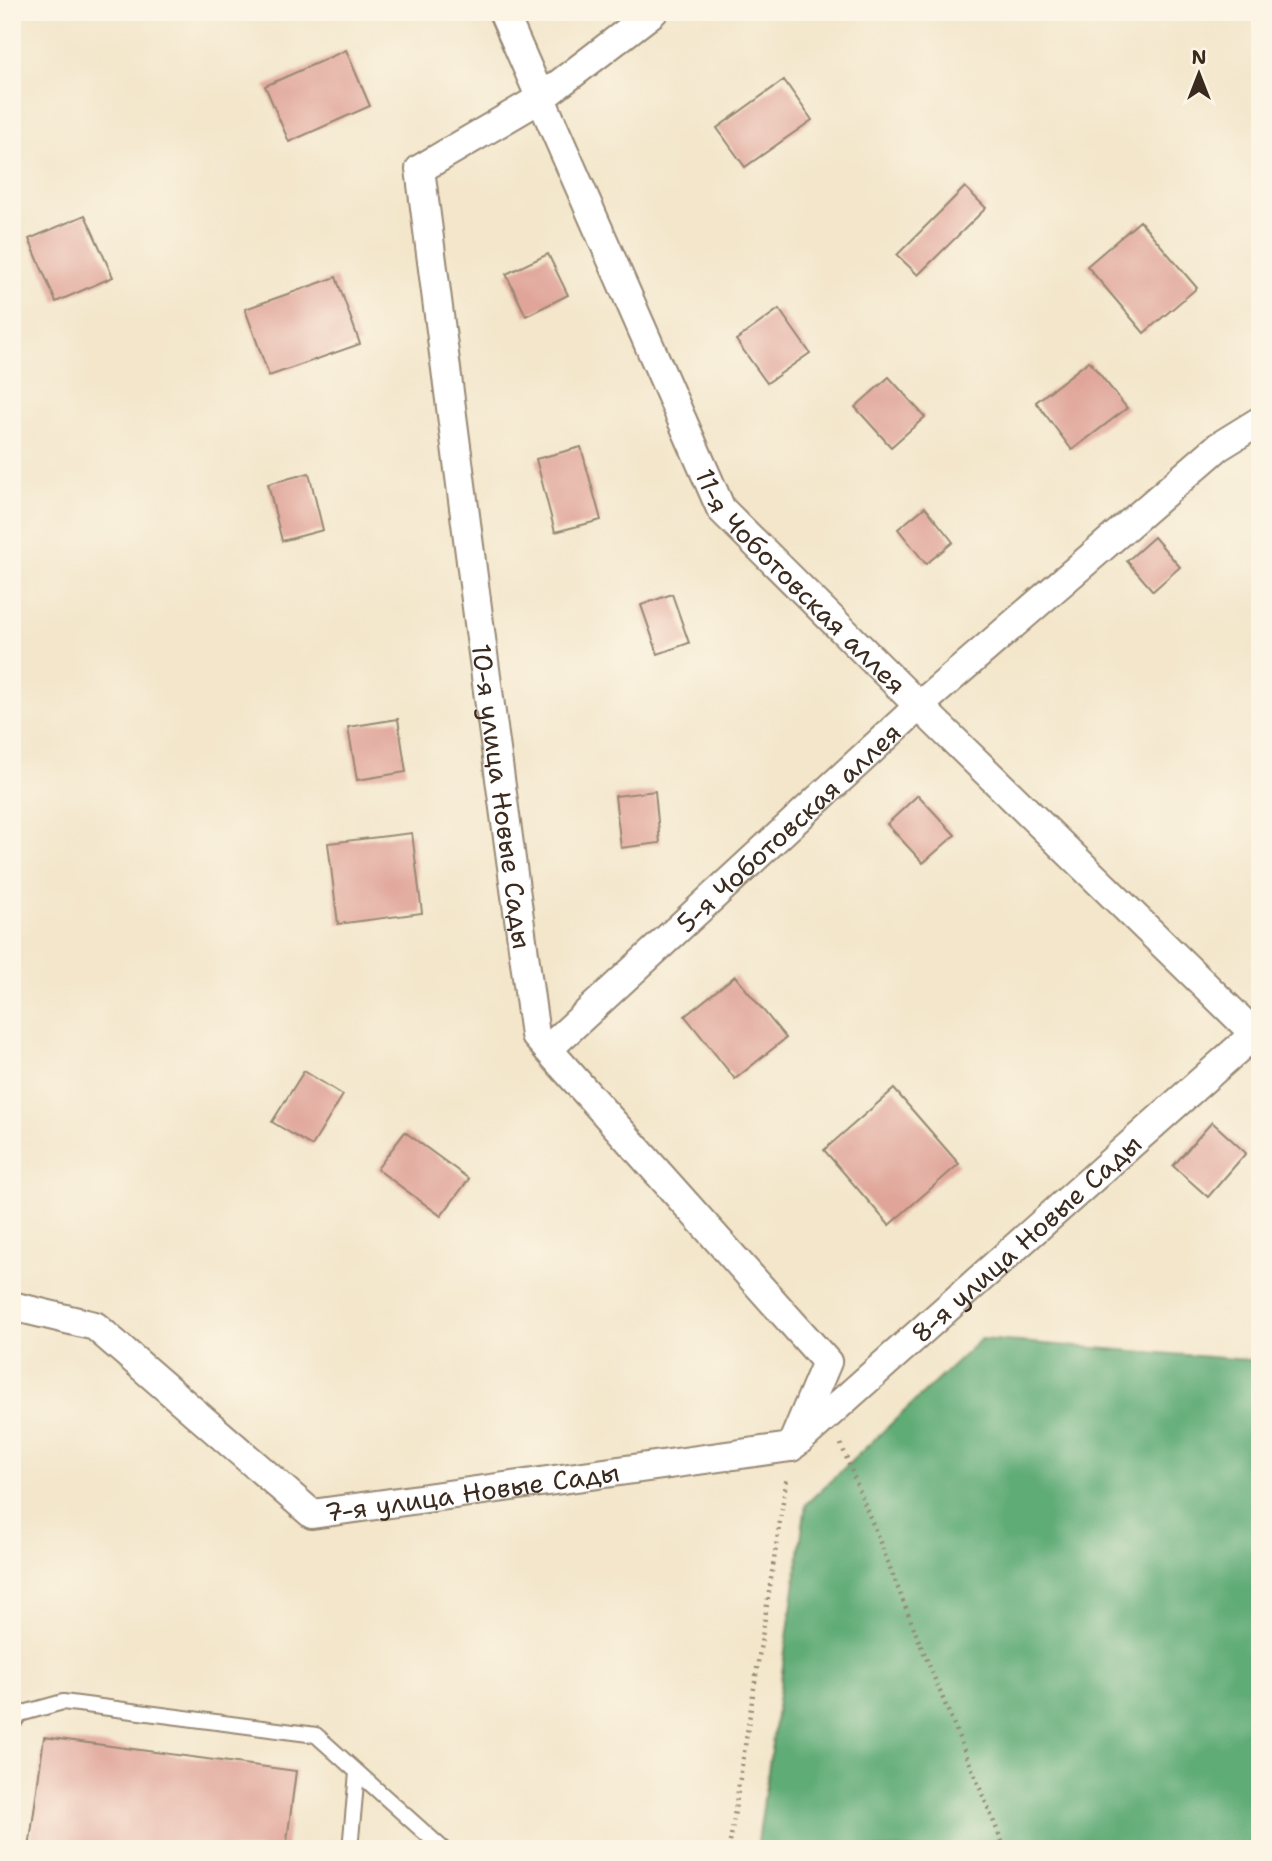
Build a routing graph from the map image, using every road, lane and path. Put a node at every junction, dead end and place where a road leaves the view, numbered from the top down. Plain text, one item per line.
1 (503, 12) edge
2 (653, 12) edge
3 (541, 98) junction
4 (1260, 421) edge
5 (919, 706) junction
6 (1258, 1034) edge
7 (548, 1049) junction
8 (12, 1306) edge
9 (829, 1414) junction
10 (792, 1447) junction
11 (12, 1725) edge
12 (357, 1773) junction
13 (350, 1849) edge
14 (443, 1849) edge
15 (729, 1849) edge
16 (1005, 1849) edge

1 - 3 street, 11-я Чоботовская аллея
2 - 3 street
3 - 5 street, 11-я Чоботовская аллея
3 - 7 street, 10-я улица Новые Сады
4 - 5 street, 5-я Чоботовская аллея
5 - 6 street, 11-я Чоботовская аллея
5 - 7 street, 5-я Чоботовская аллея
6 - 9 street, 8-я улица Новые Сады
7 - 10 street, 10-я улица Новые Сады
8 - 10 street, 7-я улица Новые Сады
9 - 10 street, 8-я улица Новые Сады
9 - 16 path
10 - 15 path
11 - 12 lane
12 - 13 lane
12 - 14 lane

